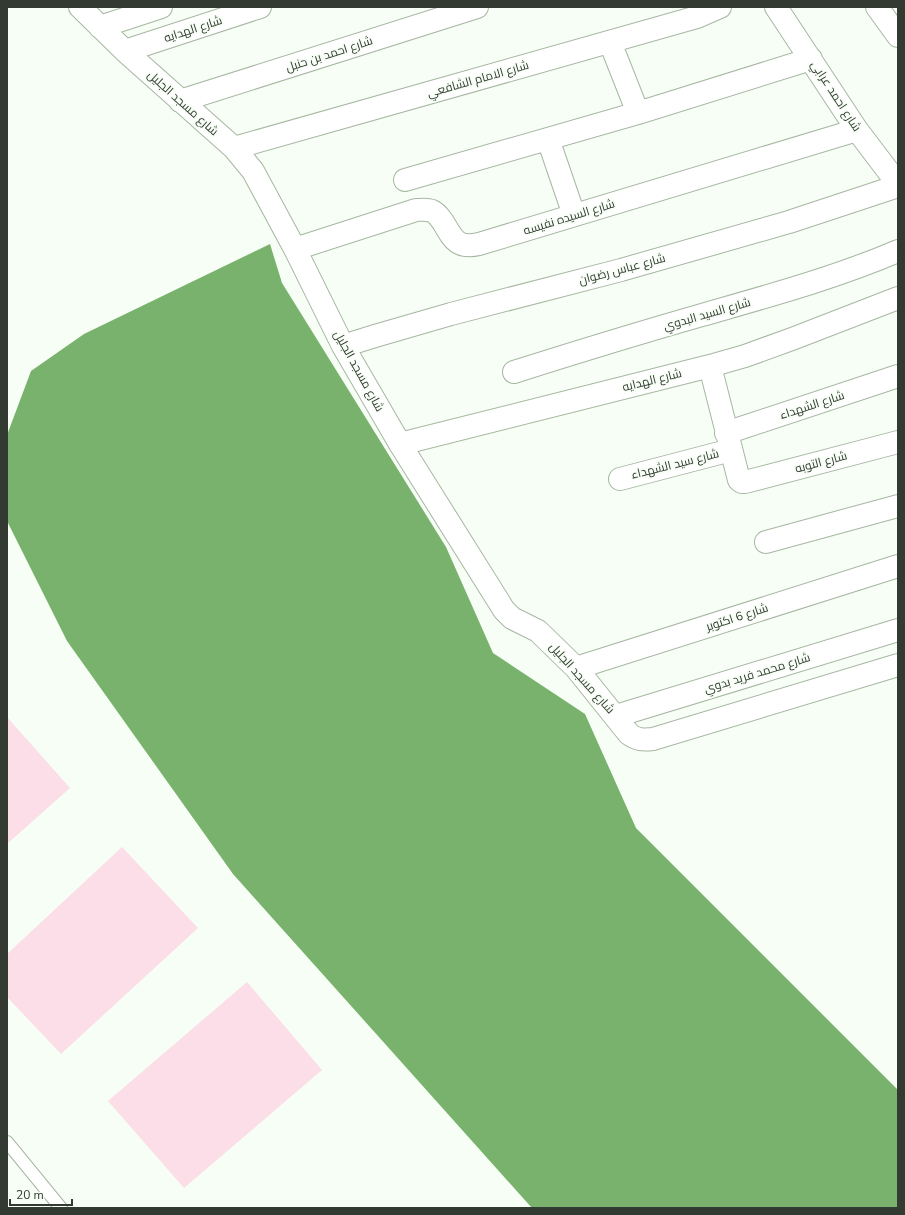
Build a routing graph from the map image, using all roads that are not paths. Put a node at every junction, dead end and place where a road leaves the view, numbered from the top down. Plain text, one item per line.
1 (80, 7) edge
2 (161, 7) edge
3 (260, 7) edge
4 (477, 7) edge
5 (720, 7) edge
6 (776, 7) edge
7 (877, 7) edge
8 (100, 26) junction
9 (898, 36) edge
10 (610, 42) junction
11 (125, 51) junction
12 (811, 59) junction
13 (180, 101) junction
14 (638, 113) junction
15 (857, 130) junction
16 (548, 139) junction
17 (234, 148) junction
18 (405, 180) dead end
19 (898, 185) edge
20 (574, 215) junction
21 (295, 249) junction
22 (898, 251) edge
23 (898, 298) edge
24 (343, 346) junction
25 (710, 366) junction
26 (514, 372) dead end
27 (898, 376) edge
28 (729, 441) junction
29 (898, 442) edge
30 (400, 444) junction
31 (620, 479) dead end
32 (898, 506) edge
33 (766, 542) dead end
34 (898, 566) edge
35 (898, 630) edge
36 (898, 665) edge
37 (576, 668) junction
38 (616, 716) junction
39 (7, 1142) edge
40 (61, 1208) edge

1 - 8 street, شارع مسجد الجليل
2 - 8 street
3 - 11 street, شارع الهدايه
4 - 13 street, شارع احمد بن حنبل
5 - 10 street, شارع الامام الشافعي
6 - 12 street, شارع احمد عرابي
7 - 9 street
8 - 11 street, شارع مسجد الجليل
10 - 14 street
10 - 17 street, شارع الامام الشافعي
11 - 13 street, شارع مسجد الجليل
12 - 14 street
12 - 15 street, شارع احمد عرابي
13 - 17 street, شارع مسجد الجليل
14 - 16 street
15 - 19 street, شارع احمد عرابي
15 - 20 street, شارع السيده نفيسه
16 - 18 street
16 - 20 street
17 - 21 street, شارع مسجد الجليل
19 - 24 street, شارع عباس رضوان
20 - 21 street, شارع السيده نفيسه
21 - 24 street, شارع مسجد الجليل
22 - 26 street, شارع السيد البدوي
23 - 25 street, شارع الهدايه
24 - 30 street, شارع مسجد الجليل
25 - 28 street
25 - 30 street, شارع الهدايه
27 - 28 street, شارع الشهداء
28 - 29 street, شارع التوبه
28 - 31 street, شارع سيد الشهداء
30 - 37 street, شارع مسجد الجليل
32 - 33 street
34 - 37 street, شارع 6 اكتوبر
35 - 38 street, شارع محمد فريد بدوي
36 - 38 street, شارع مسجد الجليل
37 - 38 street, شارع مسجد الجليل
39 - 40 lane

